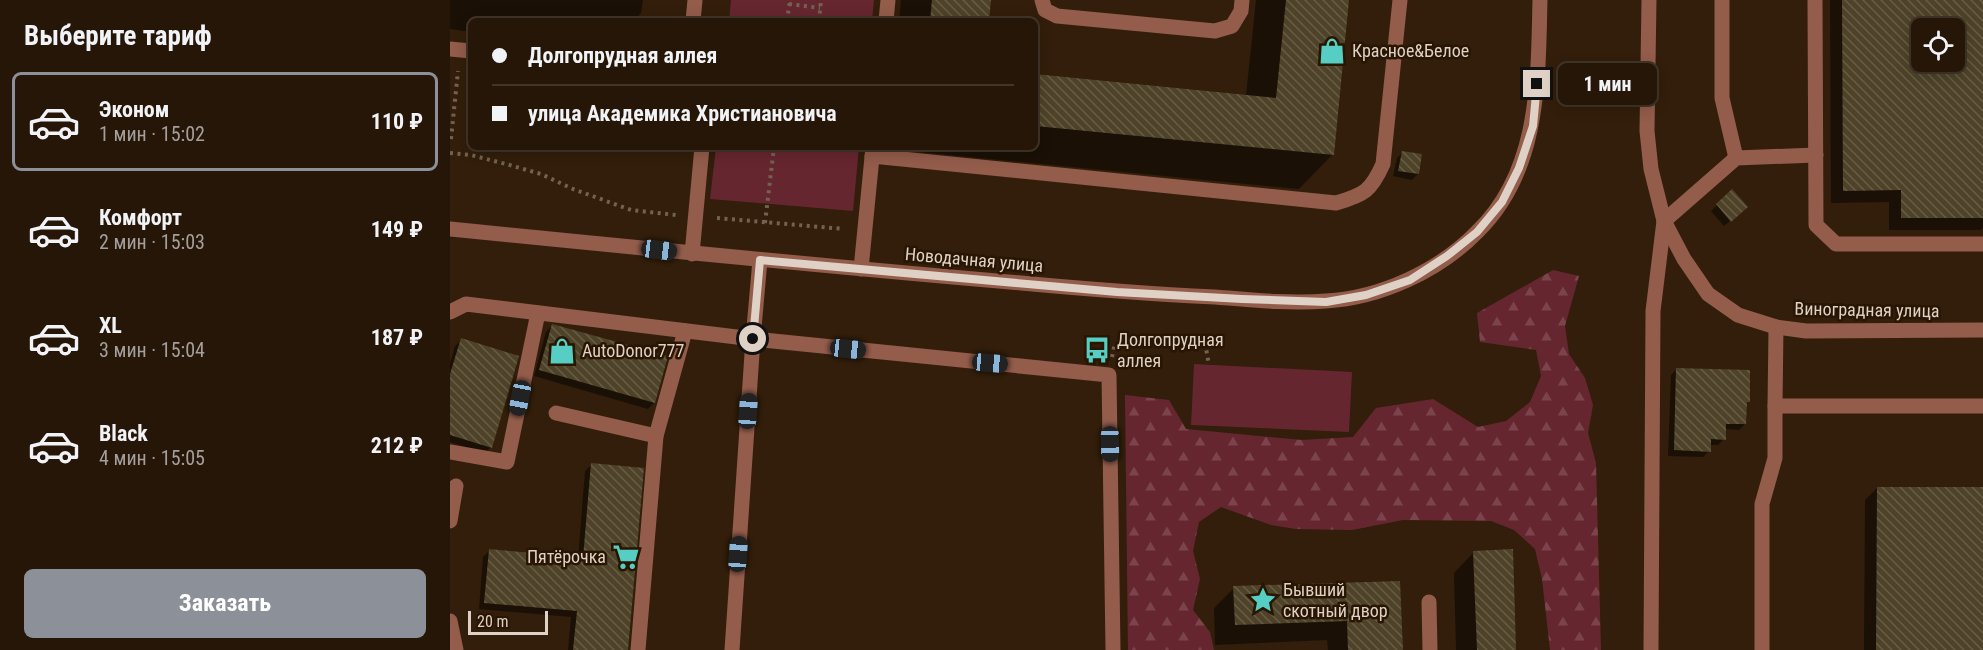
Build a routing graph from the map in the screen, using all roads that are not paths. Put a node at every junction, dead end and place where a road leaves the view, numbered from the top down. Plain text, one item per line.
1 (695, 0) edge
2 (888, 0) edge
3 (1042, 0) edge
4 (1242, 0) edge
5 (1400, 0) edge
6 (1539, 0) edge
7 (1649, 0) edge
8 (1722, 0) edge
9 (1815, 0) edge
10 (693, 18) edge
11 (886, 18) edge
12 (702, 150) edge
13 (872, 151) edge
14 (1816, 155) junction
15 (1736, 158) junction
16 (1664, 220) junction
17 (450, 229) edge
18 (1983, 244) edge
19 (693, 254) junction
20 (760, 260) junction
21 (861, 269) junction
22 (450, 312) edge
23 (538, 313) junction
24 (1776, 327) junction
25 (1983, 330) edge
26 (685, 331) junction
27 (753, 339) junction
28 (1775, 406) junction
29 (1983, 406) edge
30 (556, 413) dead end
31 (656, 436) junction
32 (450, 452) edge
33 (456, 486) dead end
34 (450, 521) edge
35 (1428, 602) dead end
36 (450, 621) edge
37 (456, 650) edge
38 (638, 650) edge
39 (732, 650) edge
40 (1113, 650) edge
41 (1430, 650) edge
42 (1651, 650) edge
43 (1762, 650) edge

1 - 10 street
2 - 11 street
3 - 4 street
5 - 13 street
6 - 21 street, Новодачная улица
7 - 16 street, Виноградная улица
8 - 15 street
9 - 14 street
12 - 19 street
13 - 21 street
14 - 15 street
14 - 18 street
15 - 16 street
16 - 24 street, Виноградная улица
16 - 42 street
17 - 19 street, Новодачная улица
19 - 20 street, Новодачная улица
20 - 21 street, Новодачная улица
20 - 27 street
22 - 23 street
23 - 26 street
23 - 32 street
24 - 25 street, Виноградная улица
24 - 28 street
26 - 27 street
26 - 31 street
27 - 39 street
27 - 40 street
28 - 29 street
28 - 43 street
30 - 31 street
31 - 38 street
33 - 34 street
35 - 41 street
36 - 37 street

